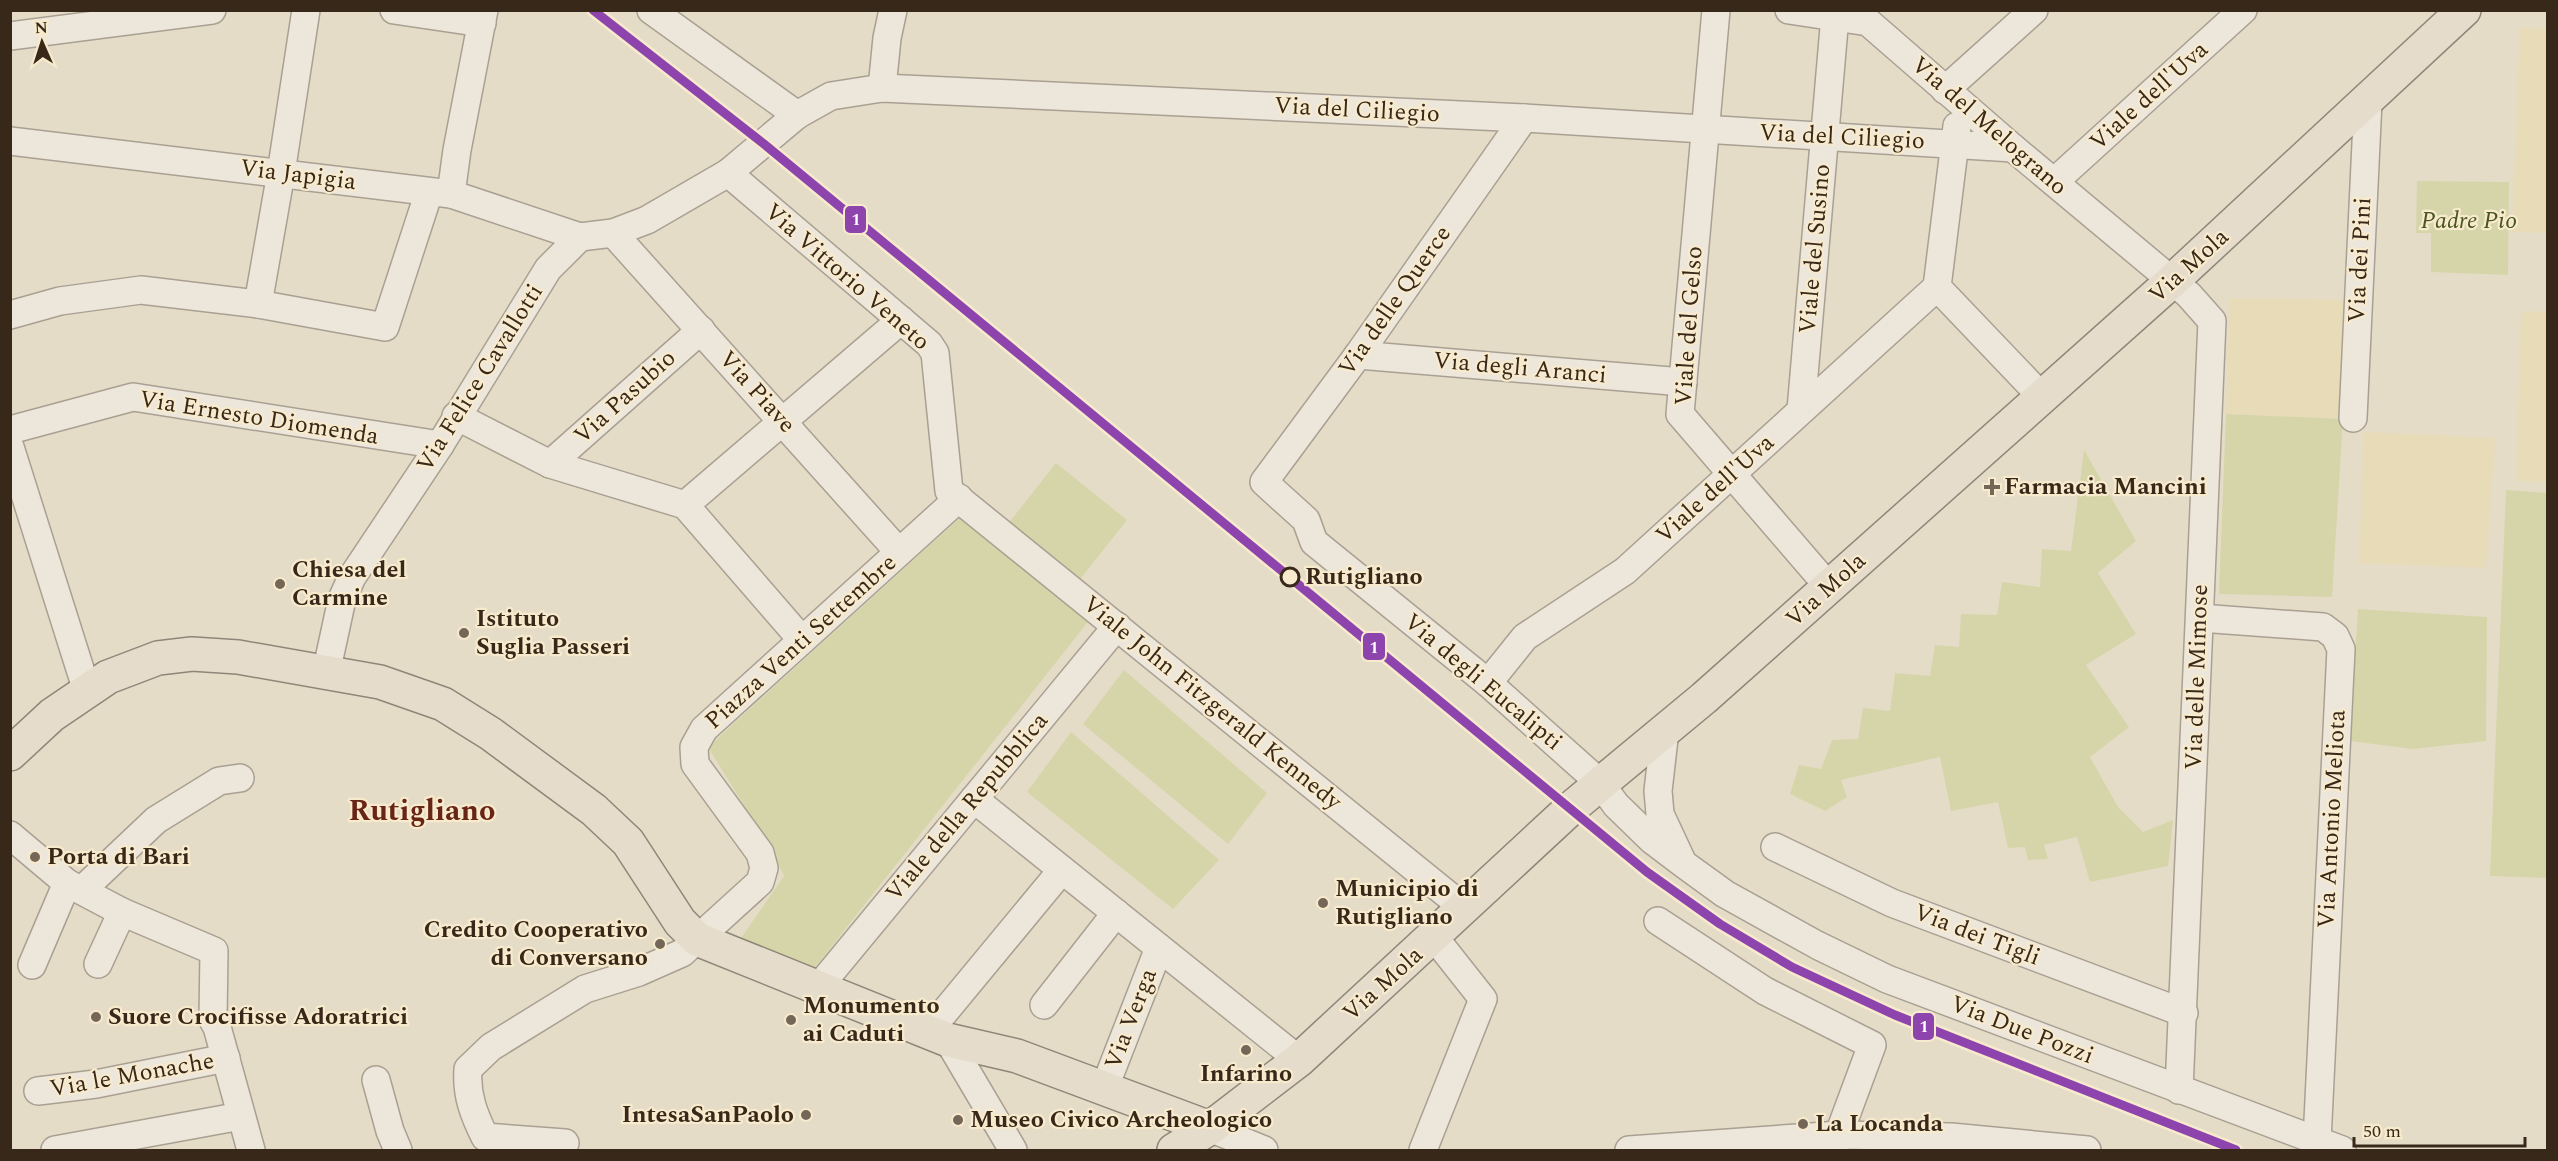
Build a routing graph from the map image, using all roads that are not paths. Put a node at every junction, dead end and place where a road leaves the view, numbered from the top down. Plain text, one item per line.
1 (212, 10) edge
2 (306, 10) edge
3 (394, 10) edge
4 (651, 10) edge
5 (892, 10) edge
6 (1716, 10) edge
7 (1789, 10) edge
8 (2034, 10) edge
9 (2243, 10) edge
10 (2464, 10) edge
11 (171, 13) edge
12 (1835, 16) junction
13 (483, 17) edge
14 (10, 36) edge
15 (882, 88) junction
16 (1953, 97) junction
17 (2368, 101) junction
18 (797, 115) junction
19 (1524, 118) junction
20 (1707, 129) junction
21 (1825, 137) junction
22 (10, 141) edge
23 (1955, 144) junction
24 (2013, 148) junction
25 (281, 172) junction
26 (728, 173) junction
27 (2054, 182) junction
28 (440, 193) junction
29 (613, 233) junction
30 (580, 237) junction
31 (2171, 282) junction
32 (1937, 287) junction
33 (258, 304) junction
34 (10, 315) edge
35 (901, 320) junction
36 (701, 330) junction
37 (1358, 355) junction
38 (1683, 381) junction
39 (2042, 397) junction
40 (1801, 410) junction
41 (456, 416) junction
42 (2353, 418) dead end
43 (784, 421) junction
44 (10, 430) edge
45 (440, 445) junction
46 (10, 447) edge
47 (550, 464) junction
48 (1732, 474) junction
49 (1264, 482) joint
50 (959, 498) junction
51 (685, 505) junction
52 (899, 552) junction
53 (1829, 587) junction
54 (2200, 618) junction
55 (1117, 626) junction
56 (802, 640) junction
57 (326, 673) junction
58 (1488, 683) junction
59 (87, 691) junction
60 (1665, 730) junction
61 (10, 754) edge
62 (240, 778) dead end
63 (1600, 783) junction
64 (974, 799) junction
65 (10, 835) edge
66 (1775, 847) dead end
67 (1685, 865) junction
68 (1062, 870) junction
69 (75, 886) junction
70 (1464, 908) junction
71 (122, 912) junction
72 (1116, 913) junction
73 (1658, 921) dead end
74 (1434, 937) junction
75 (698, 939) junction
76 (1159, 948) junction
77 (98, 964) dead end
78 (32, 965) dead end
79 (817, 989) junction
80 (1044, 1005) dead end
81 (2184, 1014) junction
82 (938, 1036) junction
83 (226, 1058) junction
84 (1299, 1060) junction
85 (376, 1080) dead end
86 (1104, 1089) junction
87 (2179, 1090) junction
88 (38, 1091) dead end
89 (241, 1116) junction
90 (1210, 1128) junction
91 (2317, 1141) junction
92 (565, 1143) dead end
93 (1836, 1143) edge
94 (1948, 1144) edge
95 (2051, 1148) edge
96 (55, 1150) edge
97 (251, 1150) edge
98 (398, 1150) edge
99 (1013, 1150) edge
100 (1174, 1150) edge
101 (1264, 1150) edge
102 (1423, 1150) edge
103 (1644, 1150) edge
104 (2087, 1150) edge
105 (2342, 1150) edge

1 - 11 street
2 - 25 street
3 - 13 street
4 - 18 street
5 - 15 street
6 - 20 street, Viale del Gelso
7 - 12 street, Via del Melograno
8 - 16 street
9 - 27 street, Viale dell'Uva
10 - 17 main road, Via Mola
11 - 14 street
12 - 16 street, Via del Melograno
12 - 21 street, Viale del Susino
13 - 28 street
15 - 18 street, Via del Ciliegio
15 - 19 street, Via del Ciliegio
16 - 23 street
16 - 24 street, Via del Melograno
17 - 31 main road, Via Mola
17 - 42 street, Via dei Pini
18 - 26 street, Via del Ciliegio
19 - 20 street, Via del Ciliegio
19 - 37 street, Via delle Querce
20 - 21 street, Via del Ciliegio
20 - 38 street, Viale del Gelso
21 - 23 street, Via del Ciliegio
21 - 40 street, Viale del Susino
22 - 25 street, Via Japigia
23 - 24 street, Via del Ciliegio
23 - 32 street
24 - 27 street, Via del Melograno
25 - 28 street, Via Japigia
25 - 33 street
26 - 29 street
26 - 35 street, Via Vittorio Veneto
27 - 31 street, Via del Melograno
28 - 30 street, Via Japigia
28 - 33 street
29 - 30 street
29 - 36 street, Via Piave
30 - 41 street, Via Felice Cavallotti
31 - 39 main road, Via Mola
31 - 54 street, Via delle Mimose
32 - 39 street
32 - 40 street, Viale dell'Uva
33 - 34 street
35 - 43 street
35 - 50 street, Via Vittorio Veneto
36 - 43 street, Via Piave
36 - 47 street, Via Pasubio
37 - 38 street, Via degli Aranci
37 - 49 street, Via delle Querce
38 - 48 street, Viale del Gelso
39 - 53 main road, Via Mola
40 - 48 street, Viale dell'Uva
41 - 45 street, Via Felice Cavallotti
41 - 47 street
43 - 51 street
43 - 52 street, Via Piave
44 - 45 street, Via Ernesto Diomenda
45 - 57 street, Via Felice Cavallotti
46 - 59 street
47 - 51 street
48 - 53 street, Viale del Gelso
48 - 58 street, Viale dell'Uva
49 - 58 street, Via degli Eucalipti
50 - 52 street, Piazza Venti Settembre
50 - 55 street, Viale John Fitzgerald Kennedy
51 - 56 street
52 - 56 street, Piazza Venti Settembre
53 - 60 main road, Via Mola
54 - 81 street, Via delle Mimose
54 - 91 street, Via Antonio Meliota
55 - 64 street, Viale della Repubblica
55 - 70 street, Viale John Fitzgerald Kennedy
56 - 75 street, Piazza Venti Settembre
57 - 59 main road
57 - 75 main road
58 - 63 street, Via degli Eucalipti
59 - 61 main road
60 - 63 main road, Via Mola
60 - 67 street, Via Due Pozzi
62 - 69 street
63 - 67 street, Via Due Pozzi
63 - 70 main road, Via Mola
64 - 68 street
64 - 79 street, Viale della Repubblica
65 - 69 street
66 - 81 street, Via dei Tigli
67 - 87 street, Via Due Pozzi
68 - 72 street
68 - 82 street
69 - 71 street
69 - 78 street
70 - 74 main road, Via Mola
71 - 77 street
71 - 83 street
72 - 76 street
72 - 80 street
73 - 93 street
74 - 84 main road, Via Mola
74 - 102 street
75 - 79 main road
75 - 92 street, Piazza Venti Settembre
76 - 84 street
76 - 86 street, Via Verga
79 - 82 main road
81 - 87 street, Via delle Mimose
82 - 86 main road
82 - 99 street
83 - 88 street, Via le Monache
83 - 89 street
84 - 90 main road, Via Mola
85 - 98 street
86 - 90 main road
87 - 91 street, Via Due Pozzi
89 - 96 street
89 - 97 street
90 - 100 main road, Via Mola
90 - 101 street
91 - 105 street, Via Due Pozzi
93 - 94 street
93 - 103 street
94 - 95 street
95 - 104 street

